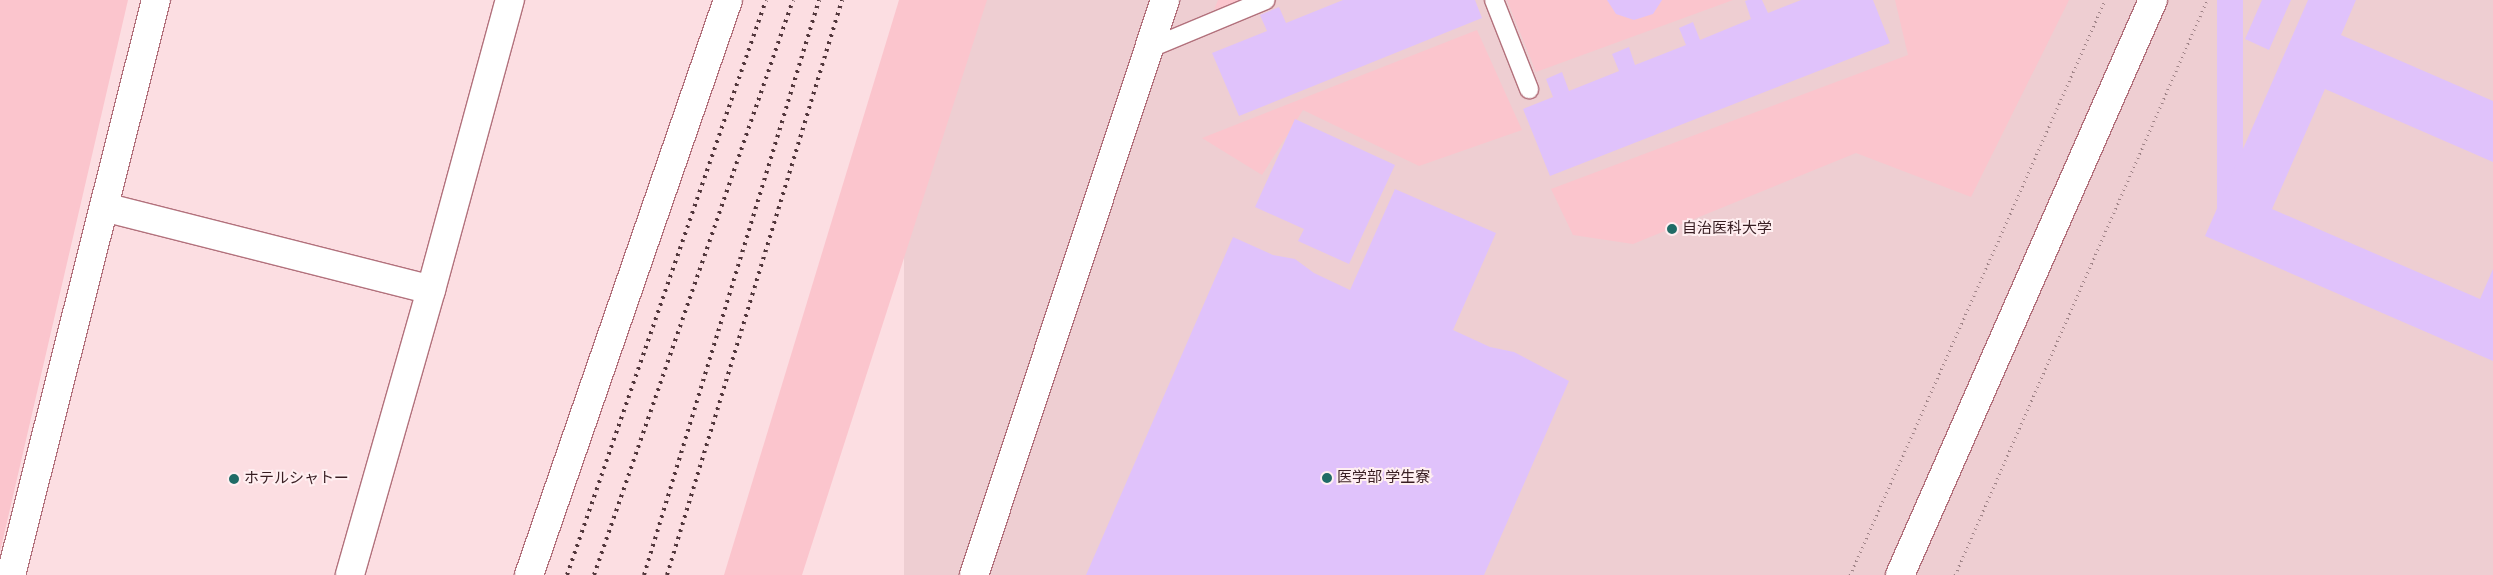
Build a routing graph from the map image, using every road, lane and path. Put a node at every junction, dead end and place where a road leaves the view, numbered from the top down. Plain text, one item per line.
1 (156, 0) edge
2 (510, 0) edge
3 (728, 0) edge
4 (1166, 0) edge
5 (1266, 0) edge
6 (1494, 0) edge
7 (2105, 0) edge
8 (2153, 0) edge
9 (2207, 0) edge
10 (1153, 47) junction
11 (1529, 89) dead end
12 (104, 207) junction
13 (431, 290) junction
14 (11, 534) edge
15 (11, 575) edge
16 (350, 575) edge
17 (529, 575) edge
18 (974, 575) edge
19 (1850, 575) edge
20 (1900, 575) edge
21 (1955, 575) edge

1 - 12 street
2 - 13 street
3 - 17 street
4 - 10 street
5 - 10 lane
6 - 11 lane
7 - 19 path
8 - 20 street
9 - 21 path
10 - 18 street
12 - 13 street
12 - 14 street
13 - 16 street
14 - 15 street

